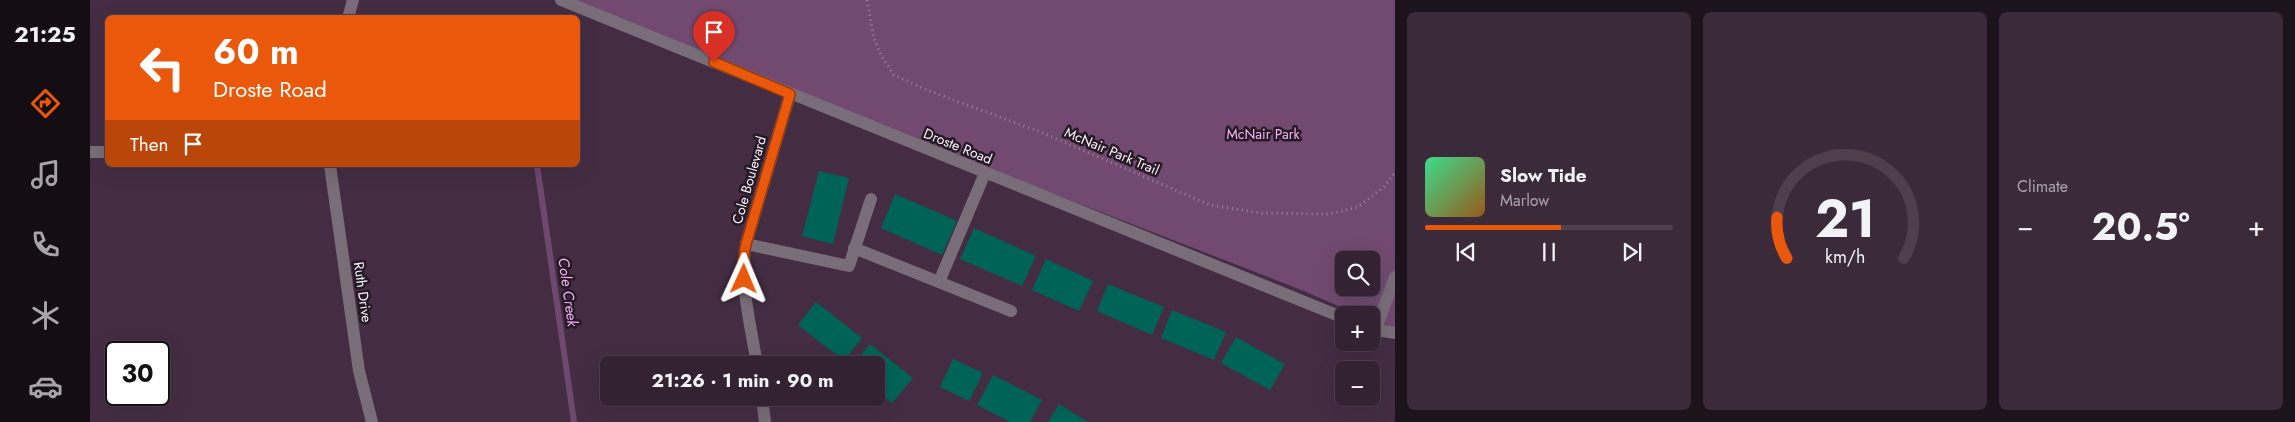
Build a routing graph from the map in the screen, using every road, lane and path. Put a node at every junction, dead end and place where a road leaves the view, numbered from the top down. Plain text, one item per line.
1 (353, 0) edge
2 (562, 0) edge
3 (867, 0) edge
4 (349, 15) edge
5 (790, 94) junction
6 (90, 152) edge
7 (105, 152) edge
8 (330, 167) edge
9 (1395, 172) edge
10 (985, 173) junction
11 (870, 199) dead end
12 (746, 244) junction
13 (854, 248) junction
14 (1395, 278) edge
15 (939, 282) junction
16 (1011, 311) dead end
17 (1380, 313) edge
18 (1335, 314) edge
19 (1380, 331) edge
20 (1395, 333) edge
21 (756, 356) edge
22 (763, 406) edge
23 (372, 422) edge
24 (765, 422) edge

1 - 4 street
2 - 5 street, Droste Road
3 - 9 path, McNair Park Trail
5 - 10 street, Droste Road
5 - 12 street, Cole Boulevard
6 - 7 street
8 - 23 street, Ruth Drive
10 - 15 street
10 - 18 street, Droste Road
11 - 13 street
12 - 13 street
12 - 21 street, Cole Boulevard
13 - 15 street
14 - 17 street
15 - 16 street
19 - 20 street
22 - 24 street

